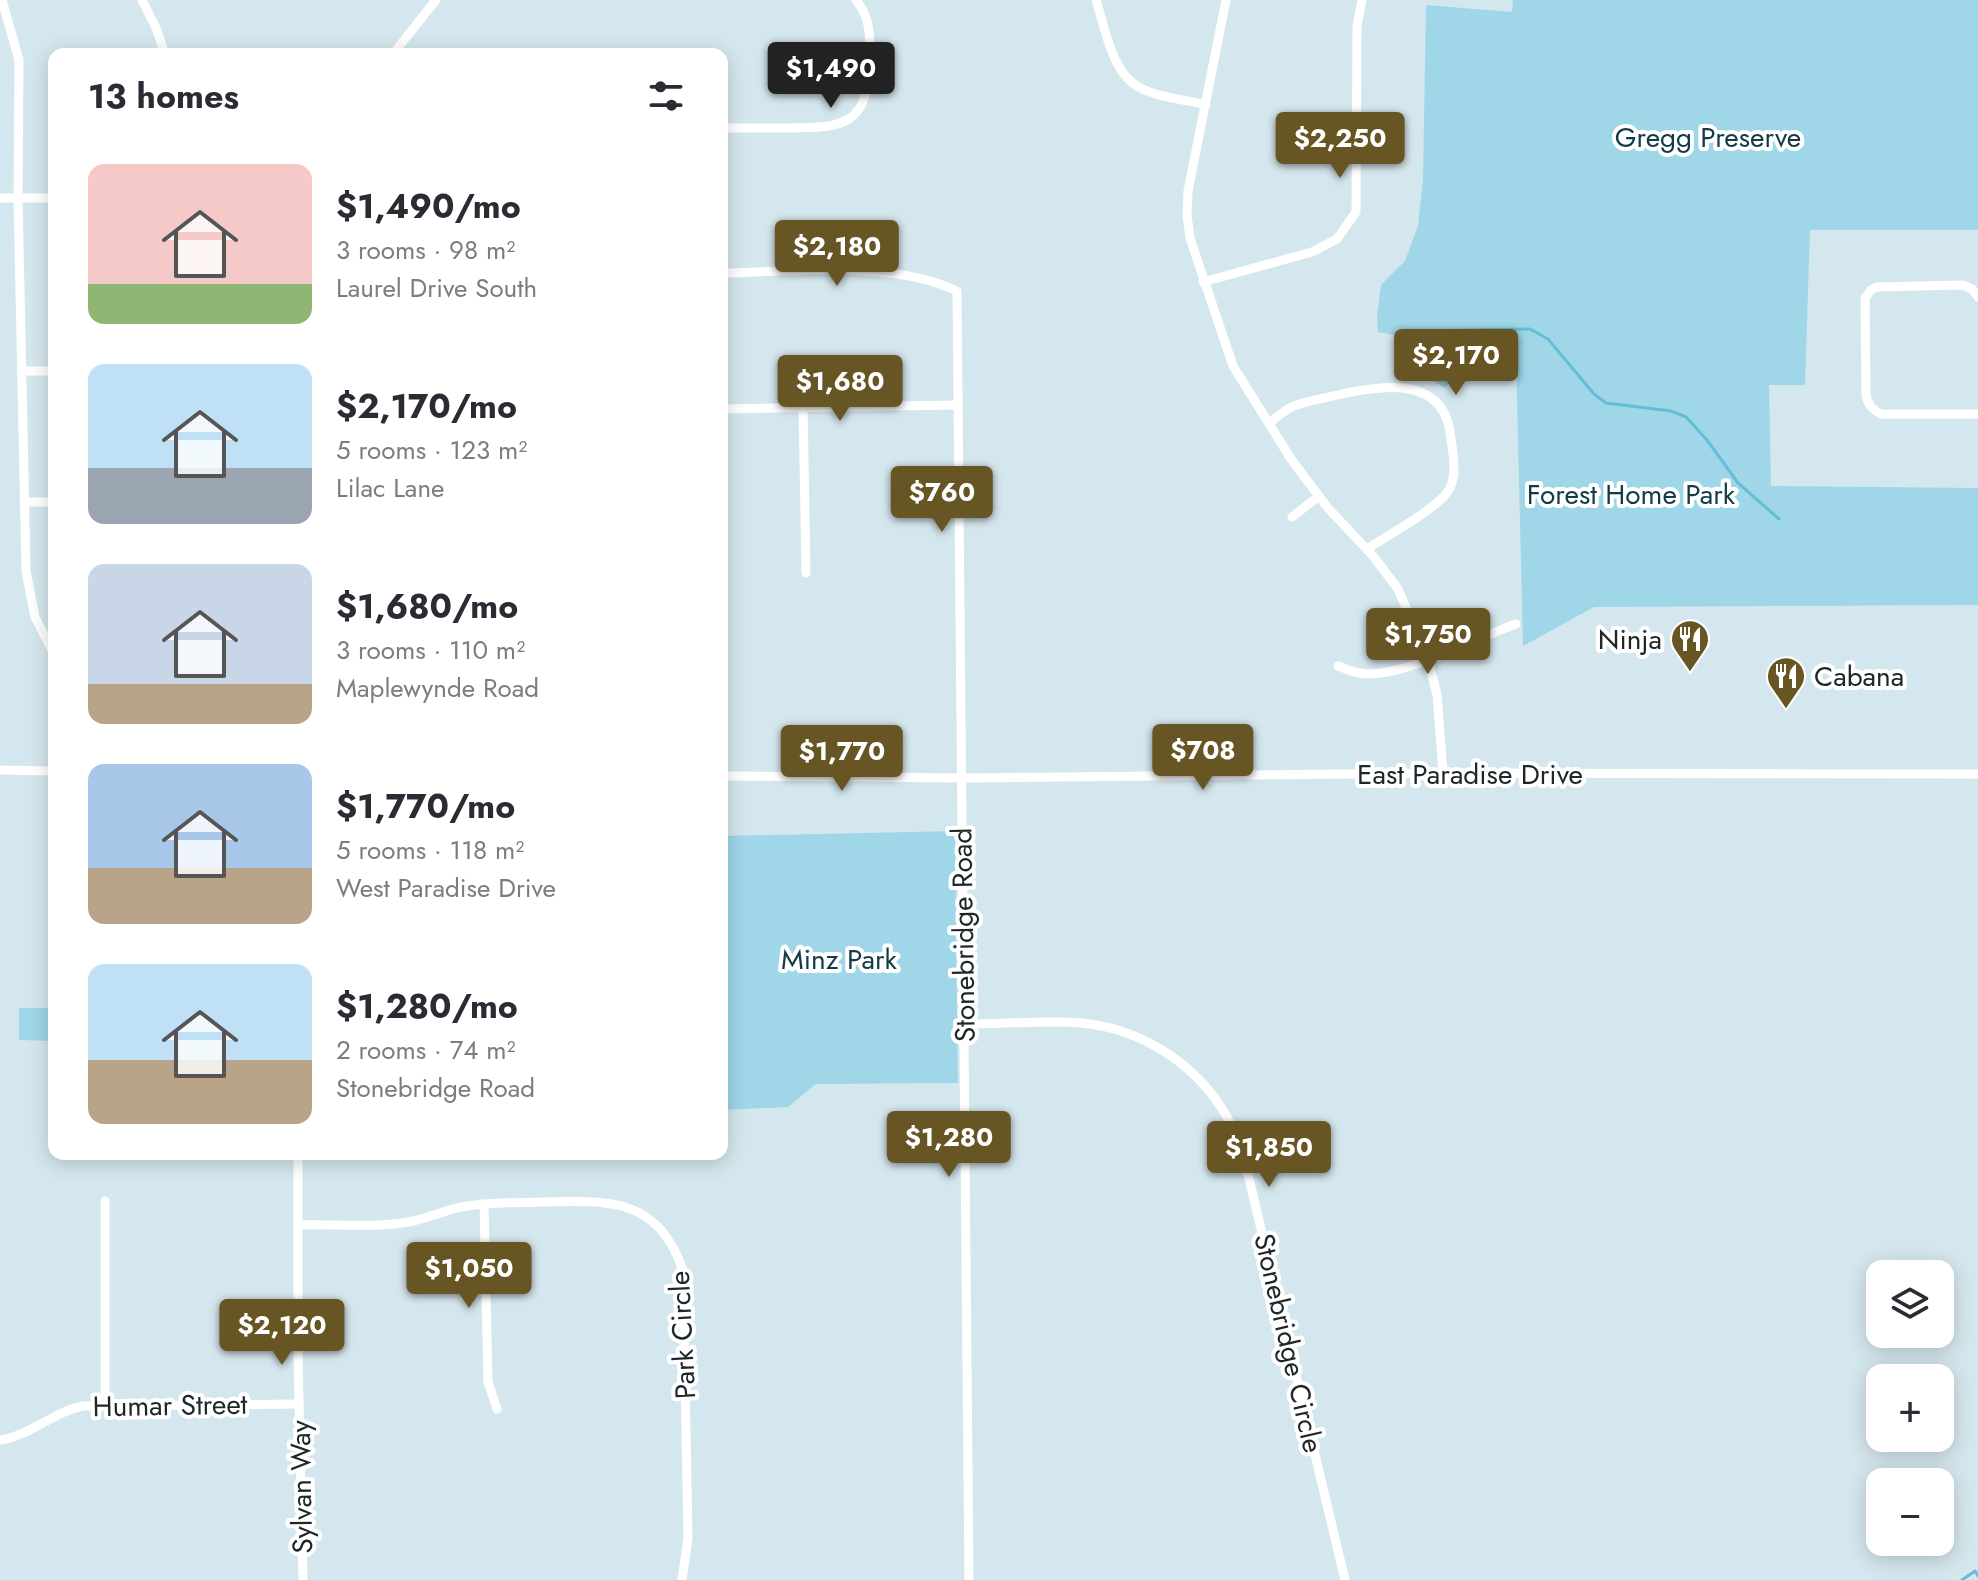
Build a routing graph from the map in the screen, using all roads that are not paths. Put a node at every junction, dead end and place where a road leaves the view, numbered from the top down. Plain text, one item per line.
1 (2, 0) edge
2 (142, 0) edge
3 (436, 0) edge
4 (856, 0) edge
5 (1096, 0) edge
6 (1226, 0) edge
7 (1362, 0) edge
8 (162, 48) edge
9 (398, 48) edge
10 (1206, 105) junction
11 (728, 128) edge
12 (0, 198) edge
13 (18, 198) junction
14 (48, 198) edge
15 (728, 273) edge
16 (1203, 282) junction
17 (1978, 297) edge
18 (21, 371) junction
19 (48, 371) edge
20 (957, 405) junction
21 (803, 406) junction
22 (728, 409) edge
23 (1978, 414) edge
24 (1269, 423) junction
25 (1319, 496) junction
26 (24, 502) junction
27 (48, 502) edge
28 (1292, 517) dead end
29 (1367, 549) junction
30 (806, 573) dead end
31 (1516, 624) dead end
32 (48, 639) edge
33 (1428, 659) junction
34 (1338, 666) dead end
35 (0, 770) edge
36 (48, 771) edge
37 (1443, 773) junction
38 (1978, 774) edge
39 (728, 776) edge
40 (962, 778) junction
41 (964, 1024) junction
42 (298, 1160) edge
43 (105, 1201) dead end
44 (484, 1204) junction
45 (298, 1225) junction
46 (299, 1404) junction
47 (105, 1405) junction
48 (497, 1409) dead end
49 (0, 1440) edge
50 (303, 1580) edge
51 (682, 1580) edge
52 (969, 1580) edge
53 (1345, 1580) edge

1 - 13 street
2 - 8 street
3 - 9 street
4 - 11 street
5 - 10 street
6 - 10 street
7 - 16 street
10 - 16 street
12 - 13 street
13 - 14 street
13 - 18 street
15 - 20 street, Stonebridge Road
16 - 24 street
17 - 23 street
18 - 19 street
18 - 26 street
20 - 21 street
20 - 40 street, Stonebridge Road
21 - 22 street
21 - 30 street
24 - 25 street
24 - 29 street
25 - 28 street
25 - 29 street
26 - 27 street
26 - 32 street
29 - 33 street
31 - 33 street
33 - 34 street
33 - 37 street
35 - 36 street
37 - 38 street, East Paradise Drive
37 - 40 street, East Paradise Drive
39 - 40 street, East Paradise Drive
40 - 41 street, Stonebridge Road
41 - 52 street, Stonebridge Road
41 - 53 street, Stonebridge Circle
42 - 45 street, Sylvan Way
43 - 47 street
44 - 45 street, Park Circle
44 - 48 street
44 - 51 street, Park Circle
45 - 46 street, Sylvan Way
46 - 47 street, Humar Street
46 - 50 street, Sylvan Way
47 - 49 street, Humar Street

